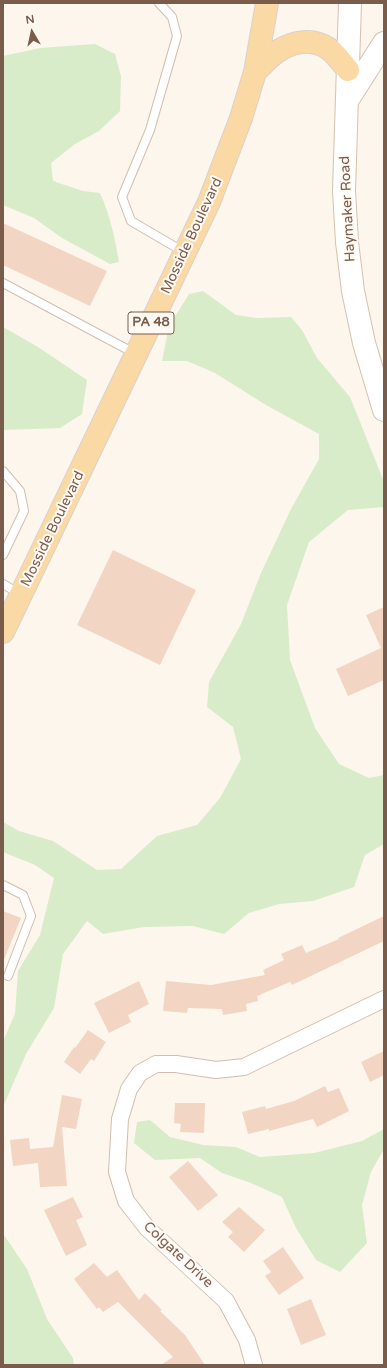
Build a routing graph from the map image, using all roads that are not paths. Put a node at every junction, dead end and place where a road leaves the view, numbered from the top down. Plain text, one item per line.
1 (159, 3) edge
2 (267, 3) edge
3 (350, 3) edge
4 (384, 43) edge
5 (348, 70) junction
6 (255, 72) junction
7 (346, 102) junction
8 (185, 253) junction
9 (3, 283) edge
10 (358, 317) junction
11 (136, 354) junction
12 (384, 354) edge
13 (384, 410) edge
14 (3, 471) edge
15 (3, 555) edge
16 (12, 589) edge
17 (3, 632) edge
18 (3, 885) edge
19 (8, 976) dead end
20 (384, 999) edge
21 (254, 1365) edge

1 - 8 lane
2 - 6 main road, Mosside Boulevard / PA 48
3 - 5 main road, Haymaker Road
4 - 7 main road
5 - 6 main road
5 - 7 main road, Haymaker Road
6 - 8 main road, Mosside Boulevard / PA 48
7 - 10 main road, Haymaker Road
8 - 11 main road, Mosside Boulevard / PA 48
9 - 11 lane
10 - 12 main road
10 - 13 main road, Haymaker Road
11 - 16 main road, Mosside Boulevard / PA 48
14 - 15 lane
16 - 17 main road, Mosside Boulevard / PA 48
18 - 19 lane
20 - 21 street, Colgate Drive

